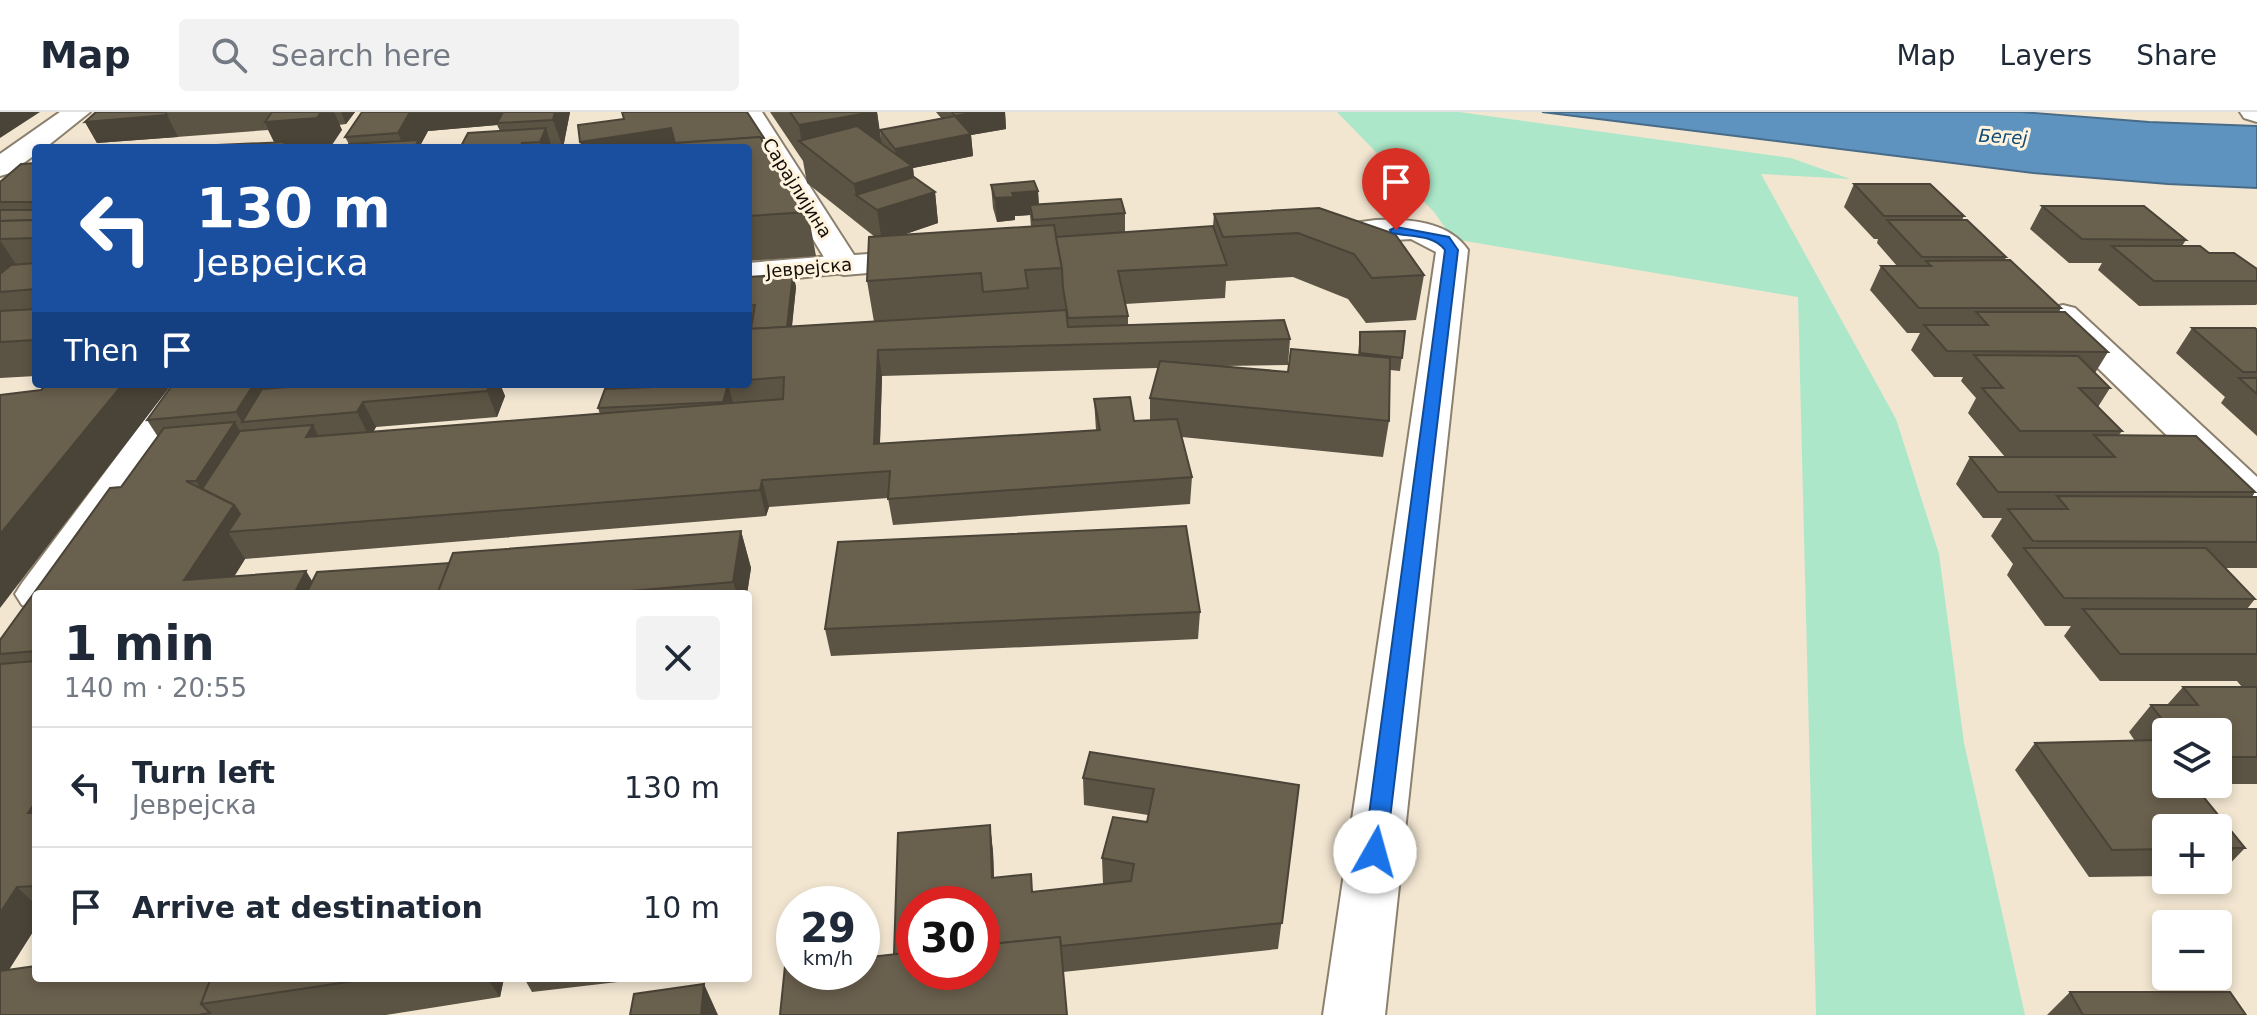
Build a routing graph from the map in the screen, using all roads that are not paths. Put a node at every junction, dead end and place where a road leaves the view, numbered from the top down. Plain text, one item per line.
1 (749, 112) edge
2 (69, 118) edge
3 (107, 122) edge
4 (32, 144) edge
5 (32, 144) edge
6 (0, 167) edge
7 (1301, 236) edge
8 (951, 258) edge
9 (844, 265) junction
10 (752, 273) edge
11 (2045, 297) edge
12 (187, 388) edge
13 (2257, 500) edge
14 (41, 590) edge
15 (1354, 1015) edge

1 - 9 street, Сарајлијина
2 - 3 street
2 - 4 street
5 - 6 street
7 - 15 street
8 - 9 street, Јеврејска
9 - 10 street, Јеврејска
11 - 13 street
12 - 14 street

